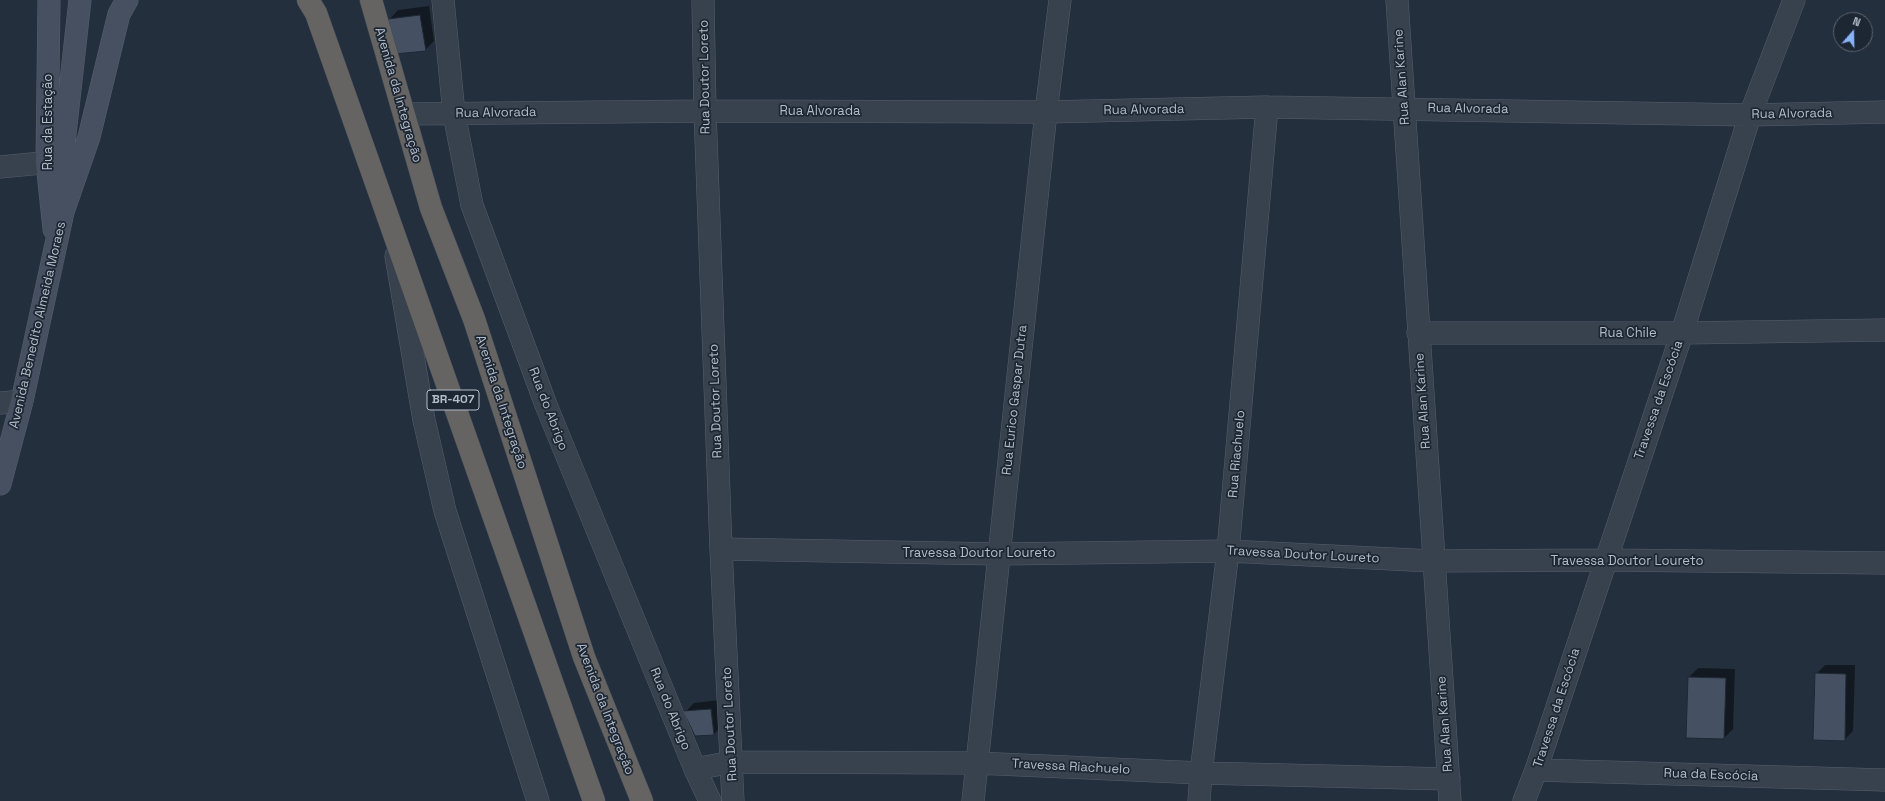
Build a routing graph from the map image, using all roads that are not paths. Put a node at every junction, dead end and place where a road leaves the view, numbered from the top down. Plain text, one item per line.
1 (49, 0) edge
2 (80, 0) edge
3 (127, 0) edge
4 (308, 0) edge
5 (371, 0) edge
6 (442, 0) edge
7 (703, 0) edge
8 (1060, 0) edge
9 (1397, 0) edge
10 (1794, 0) edge
11 (1266, 107) junction
12 (1404, 108) junction
13 (705, 111) junction
14 (1046, 112) junction
15 (1885, 112) edge
16 (404, 114) junction
17 (454, 114) junction
18 (1750, 115) junction
19 (54, 162) junction
20 (0, 167) edge
21 (63, 212) junction
22 (389, 220) junction
23 (56, 244) junction
24 (1885, 330) edge
25 (1418, 333) junction
26 (1682, 333) junction
27 (22, 401) junction
28 (0, 403) edge
29 (0, 484) edge
30 (721, 549) junction
31 (1228, 551) junction
32 (999, 554) junction
33 (1605, 560) junction
34 (1433, 561) junction
35 (1885, 563) edge
36 (732, 762) junction
37 (976, 763) junction
38 (695, 769) junction
39 (1536, 770) junction
40 (1201, 773) junction
41 (1449, 779) junction
42 (1885, 780) edge
43 (538, 801) edge
44 (594, 801) edge
45 (642, 801) edge
46 (710, 801) edge
47 (733, 801) edge
48 (973, 801) edge
49 (1199, 801) edge
50 (1450, 801) edge
51 (1524, 801) edge

1 - 19 main road, Rua da Estação
2 - 19 main road
3 - 21 main road
4 - 22 highway, BR-407
5 - 16 highway, Avenida da Integração / BR-407
6 - 17 street, Rua do Abrigo
7 - 13 street, Rua Doutor Loreto
8 - 14 street, Rua Eurico Gaspar Dutra
9 - 12 street, Rua Alan Karine
10 - 18 street, Travessa da Escócia
11 - 12 street, Rua Alvorada
11 - 14 street, Rua Alvorada
11 - 31 street, Rua Riachuelo
12 - 18 street, Rua Alvorada
12 - 25 street, Rua Alan Karine
13 - 14 street, Rua Alvorada
13 - 17 street, Rua Alvorada
13 - 30 street, Rua Doutor Loreto
14 - 32 street, Rua Eurico Gaspar Dutra
15 - 18 street, Rua Alvorada
16 - 17 street, Rua Alvorada
16 - 45 highway, Avenida da Integração / BR-407
17 - 38 street, Rua do Abrigo
18 - 26 street, Travessa da Escócia
19 - 20 street
19 - 21 main road
19 - 23 main road, Rua da Estação
21 - 23 main road, Avenida Benedito Almeida Moraes
22 - 43 street
22 - 44 highway, BR-407
23 - 27 main road, Avenida Benedito Almeida Moraes
24 - 26 street, Rua Chile
25 - 26 street, Rua Chile
25 - 34 street, Rua Alan Karine
26 - 33 street, Travessa da Escócia
27 - 28 street
27 - 29 main road, Avenida Benedito Almeida Moraes
30 - 32 street, Travessa Doutor Loureto
30 - 36 street, Rua Doutor Loreto
31 - 32 street, Travessa Doutor Loureto
31 - 34 street, Travessa Doutor Loureto
31 - 40 street, Rua Riachuelo
32 - 37 street, Rua Eurico Gaspar Dutra
33 - 34 street, Travessa Doutor Loureto
33 - 35 street, Travessa Doutor Loureto
33 - 39 street, Travessa da Escócia
34 - 41 street, Rua Alan Karine
36 - 37 street, Travessa Riachuelo
36 - 38 street, Travessa Riachuelo
36 - 47 street, Rua Doutor Loreto
37 - 40 street, Travessa Riachuelo
37 - 48 street, Rua Eurico Gaspar Dutra
38 - 46 street, Rua do Abrigo
39 - 42 street, Rua da Escócia
39 - 51 street, Travessa da Escócia
40 - 41 street, Travessa Riachuelo
40 - 49 street, Rua Riachuelo
41 - 50 street, Rua Alan Karine

